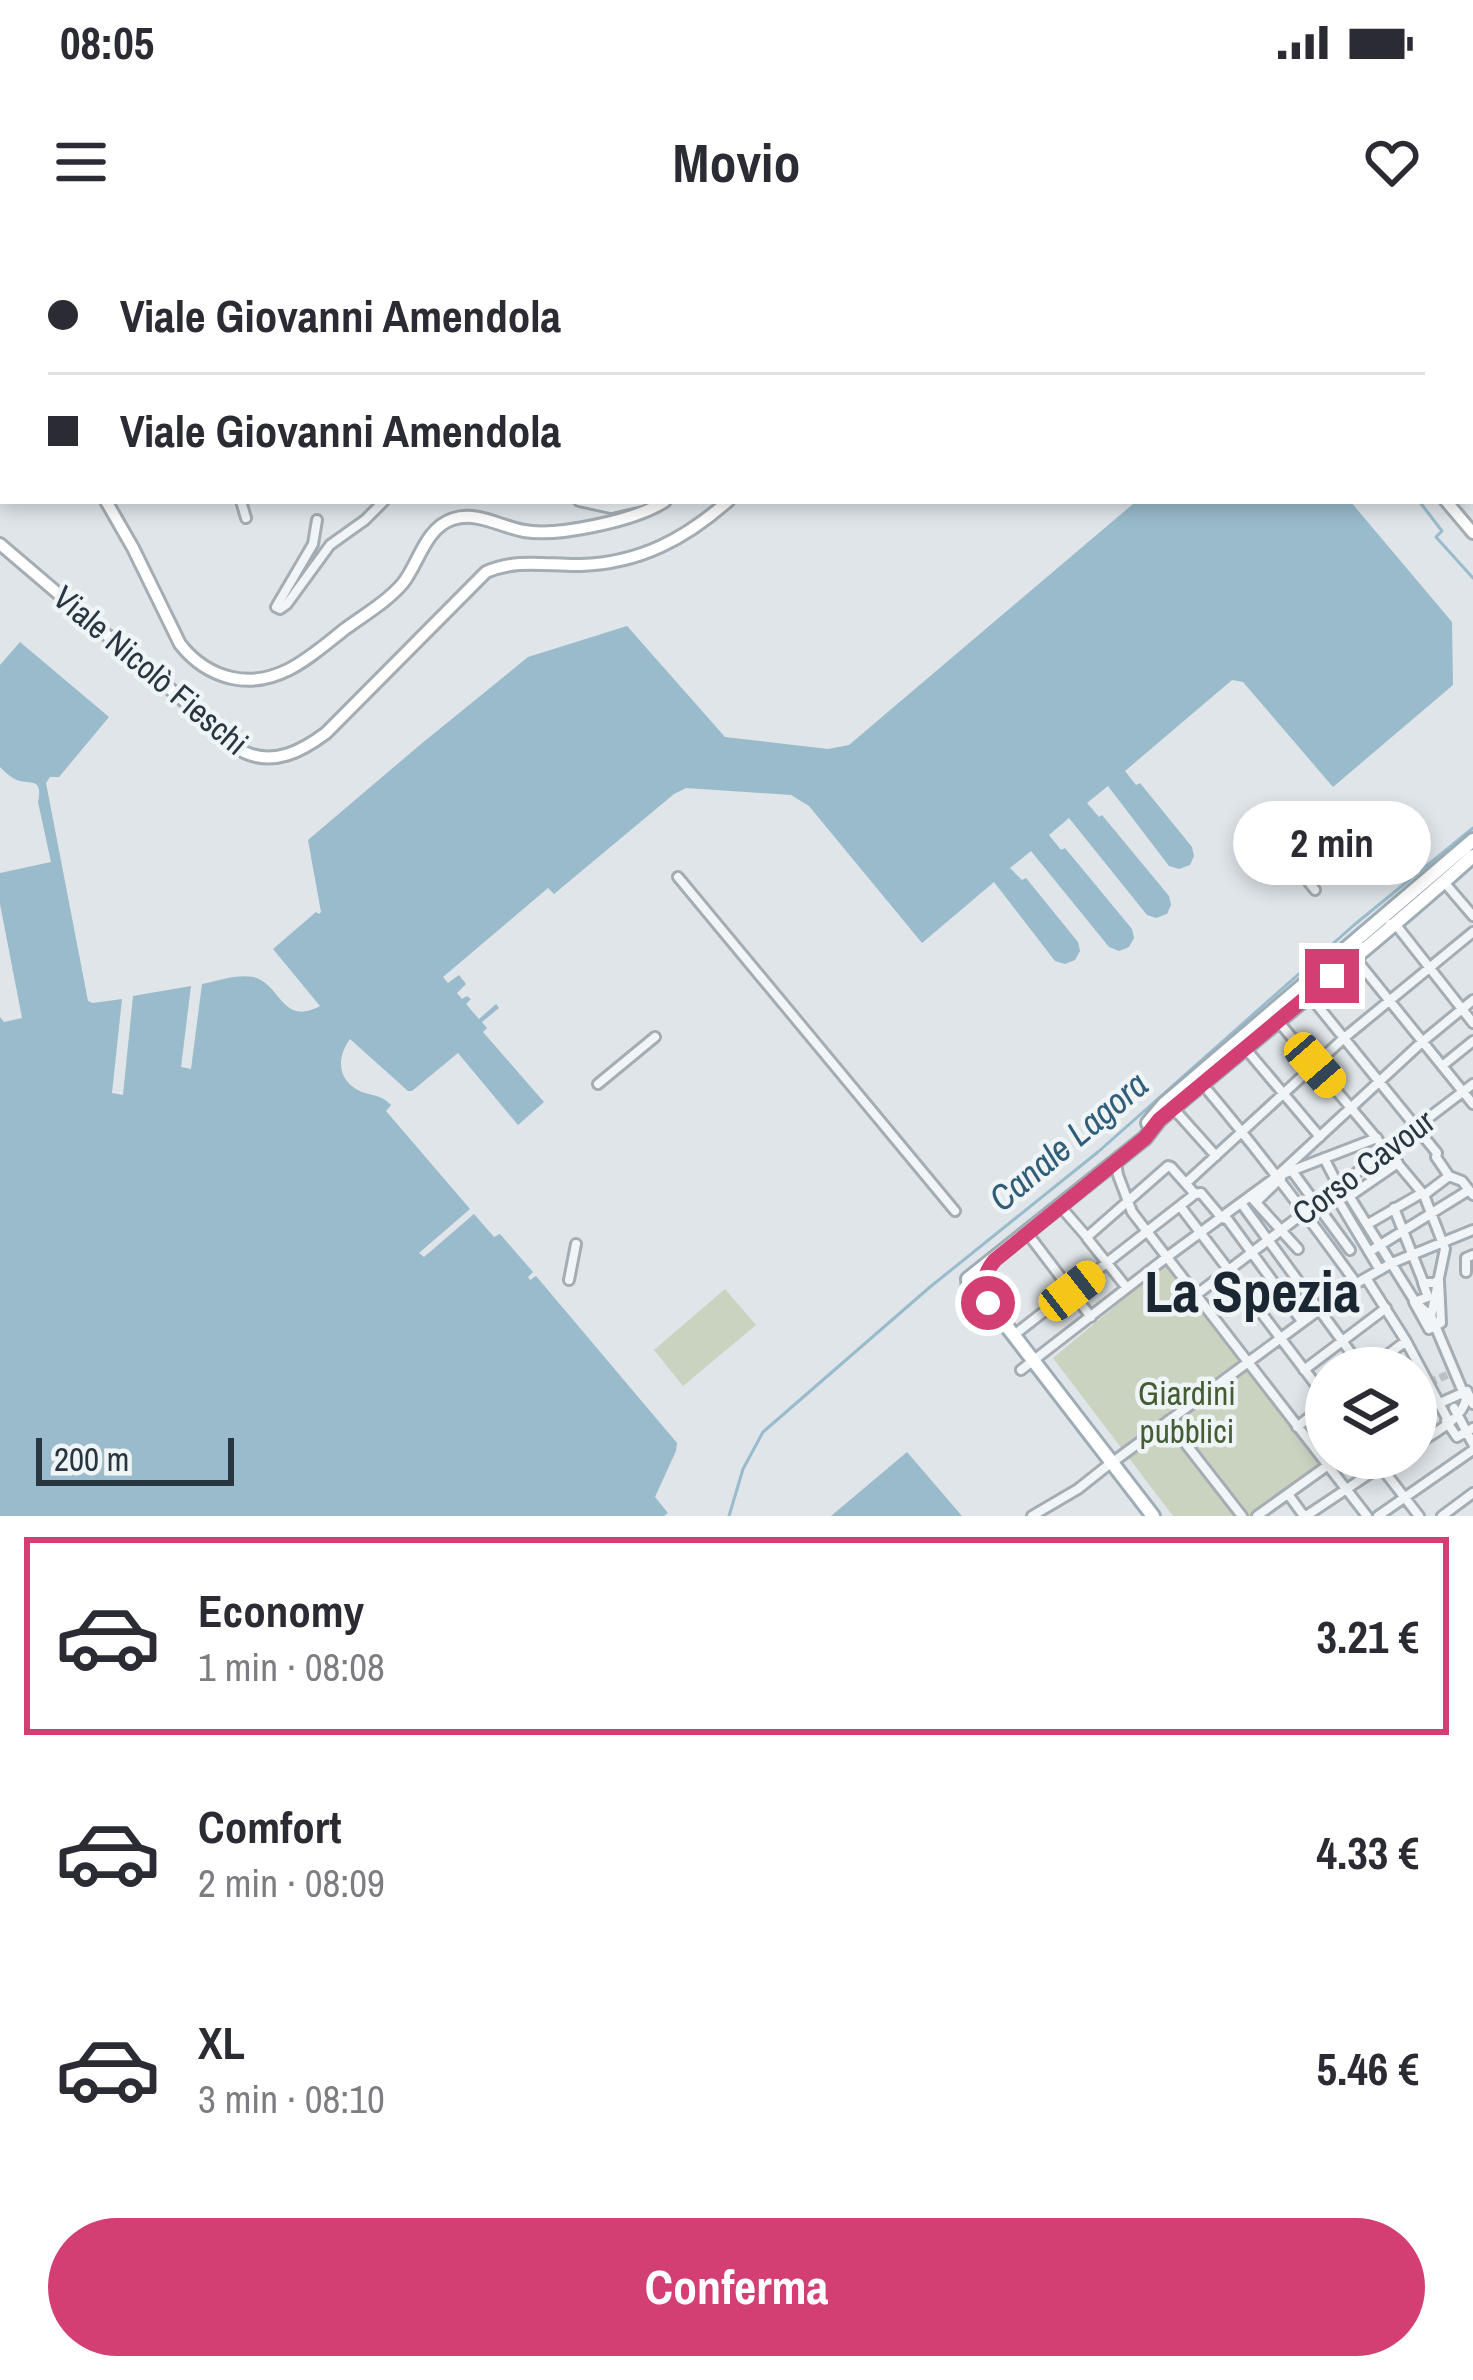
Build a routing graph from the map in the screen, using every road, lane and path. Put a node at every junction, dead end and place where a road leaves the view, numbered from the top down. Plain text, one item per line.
1 (108, 504) edge
2 (242, 504) edge
3 (381, 504) edge
4 (593, 504) edge
5 (628, 504) edge
6 (659, 504) edge
7 (724, 504) edge
8 (1449, 504) edge
9 (246, 518) dead end
10 (317, 520) dead end
11 (1473, 533) edge
12 (0, 544) edge
13 (1473, 840) edge
14 (1473, 856) edge
15 (1304, 876) dead end
16 (678, 878) dead end
17 (1444, 882) junction
18 (1315, 890) dead end
19 (1473, 916) edge
20 (1380, 921) junction
21 (1396, 926) junction
22 (1473, 932) edge
23 (1355, 958) junction
24 (1427, 967) junction
25 (1309, 995) junction
26 (1388, 1000) junction
27 (1473, 1000) edge
28 (1462, 1009) junction
29 (1277, 1020) junction
30 (1473, 1023) edge
31 (655, 1036) dead end
32 (1344, 1038) junction
33 (1473, 1041) edge
34 (1422, 1042) junction
35 (1245, 1048) junction
36 (1315, 1065) junction
37 (1442, 1066) junction
38 (1379, 1081) junction
39 (598, 1084) dead end
40 (1473, 1084) edge
41 (1209, 1092) dead end
42 (1462, 1092) junction
43 (1284, 1094) junction
44 (1473, 1104) edge
45 (1174, 1108) junction
46 (1352, 1108) junction
47 (1416, 1125) junction
48 (1243, 1133) junction
49 (1320, 1137) junction
50 (1377, 1138) junction
51 (1138, 1141) junction
52 (1386, 1148) junction
53 (1216, 1156) junction
54 (1324, 1158) junction
55 (1117, 1159) junction
56 (1398, 1163) junction
57 (1103, 1170) junction
58 (1283, 1175) junction
59 (1449, 1176) junction
60 (1186, 1183) junction
61 (1337, 1186) junction
62 (1471, 1193) edge
63 (1195, 1194) junction
64 (1423, 1194) junction
65 (1126, 1195) junction
66 (1350, 1196) junction
67 (1253, 1199) junction
68 (1241, 1203) junction
69 (1315, 1203) junction
70 (1060, 1206) junction
71 (1180, 1207) junction
72 (1394, 1208) junction
73 (955, 1211) dead end
74 (1305, 1211) junction
75 (1430, 1214) junction
76 (1220, 1217) junction
77 (1368, 1225) junction
78 (1355, 1228) junction
79 (1282, 1229) junction
80 (1473, 1230) edge
81 (1402, 1231) junction
82 (1148, 1232) junction
83 (1200, 1232) junction
84 (1028, 1234) junction
85 (1340, 1237) junction
86 (1087, 1238) junction
87 (1454, 1238) junction
88 (1267, 1239) junction
89 (1443, 1243) junction
90 (576, 1244) dead end
91 (1380, 1244) junction
92 (1298, 1249) dead end
93 (1350, 1250) dead end
94 (1251, 1251) junction
95 (1370, 1252) junction
96 (1414, 1254) junction
97 (1444, 1255) junction
98 (1473, 1255) edge
99 (1167, 1257) junction
100 (1392, 1263) junction
101 (1107, 1264) junction
102 (1228, 1270) junction
103 (1380, 1270) junction
104 (1466, 1272) dead end
105 (569, 1280) dead end
106 (1361, 1281) junction
107 (1438, 1281) junction
108 (1424, 1283) junction
109 (1127, 1288) junction
110 (1072, 1291) junction
111 (1200, 1292) junction
112 (1435, 1300) junction
113 (1416, 1302) junction
114 (1386, 1307) junction
115 (1318, 1309) junction
116 (1091, 1316) junction
117 (1300, 1321) junction
118 (1433, 1321) junction
119 (1014, 1335) junction
120 (1280, 1336) junction
121 (1342, 1341) junction
122 (1406, 1341) junction
123 (1334, 1347) edge
124 (1347, 1347) edge
125 (1397, 1347) edge
126 (1409, 1347) edge
127 (1034, 1362) junction
128 (1247, 1362) junction
129 (1021, 1370) dead end
130 (1304, 1370) edge
131 (1437, 1399) edge
132 (1440, 1405) junction
133 (1458, 1410) edge
134 (1305, 1420) edge
135 (1168, 1421) junction
136 (1297, 1427) junction
137 (1469, 1429) edge
138 (1305, 1437) edge
139 (1473, 1447) edge
140 (1115, 1461) junction
141 (1309, 1479) edge
142 (1338, 1479) edge
143 (1356, 1479) edge
144 (1391, 1479) edge
145 (1345, 1488) junction
146 (1473, 1493) edge
147 (1288, 1494) junction
148 (1405, 1497) junction
149 (1032, 1516) edge
150 (1153, 1516) edge
151 (1242, 1516) edge
152 (1257, 1516) edge
153 (1305, 1516) edge
154 (1367, 1516) edge
155 (1378, 1516) edge
156 (1419, 1516) edge
157 (1442, 1516) edge

1 - 6 main road
2 - 9 street
3 - 10 street
4 - 5 street
7 - 12 main road, Viale Nicolò Fieschi
8 - 11 main road
13 - 20 main road
14 - 17 main road
15 - 18 street
16 - 73 street
17 - 19 street
17 - 21 main road
20 - 21 street
20 - 51 main road
21 - 23 main road
21 - 24 street
22 - 24 street
23 - 25 main road
23 - 26 street
24 - 26 street
24 - 28 street
25 - 29 main road
25 - 32 street
26 - 32 street
26 - 34 street
27 - 28 street
28 - 30 street
28 - 34 street
29 - 35 main road
29 - 36 street
31 - 39 street
32 - 36 street
32 - 38 street
33 - 37 street
34 - 37 street
34 - 38 street
35 - 43 street
35 - 45 main road
36 - 43 street
36 - 46 street
37 - 42 street
38 - 46 street
38 - 47 street
40 - 42 street, Corso Cavour
41 - 48 street
42 - 44 street
42 - 47 street, Corso Cavour
43 - 48 street
43 - 49 street
45 - 51 main road
45 - 53 street
46 - 49 street
46 - 50 street
47 - 52 street, Corso Cavour
47 - 59 street
48 - 53 street
48 - 58 street
49 - 58 street
50 - 52 street
50 - 54 street
51 - 55 main road
52 - 56 street
52 - 61 street, Corso Cavour
53 - 60 street
54 - 58 street
54 - 61 street
55 - 57 main road
55 - 65 street
56 - 64 street
56 - 66 street
57 - 65 street
57 - 70 main road
58 - 67 street
58 - 69 street
58 - 74 street
59 - 62 street
59 - 64 street
60 - 63 street
60 - 65 street
61 - 66 street
61 - 69 street, Corso Cavour
61 - 78 street
62 - 75 street
63 - 71 street
63 - 76 street
64 - 72 street
64 - 75 street
65 - 82 street
65 - 86 street
66 - 77 street
67 - 68 street
67 - 79 street
68 - 76 street
68 - 88 street
69 - 74 street, Corso Cavour
69 - 85 street
70 - 84 main road
70 - 86 street
71 - 82 street
71 - 83 street
72 - 77 street
72 - 81 street
74 - 79 street, Corso Cavour
74 - 106 street
75 - 81 street
75 - 89 street
76 - 83 street
76 - 94 street
77 - 91 street
78 - 85 street
78 - 95 street
79 - 88 street, Corso Cavour
79 - 92 street
80 - 87 street
81 - 91 street
81 - 96 street
82 - 99 street
82 - 101 street
83 - 99 street
83 - 102 street
84 - 110 street
84 - 119 main road
85 - 93 street
86 - 101 street
87 - 89 street
87 - 97 street
88 - 94 street, Corso Cavour
88 - 115 street
89 - 96 street
89 - 97 street
90 - 105 street
91 - 95 street
91 - 100 street
94 - 102 street, Corso Cavour
94 - 117 street
95 - 103 street
96 - 100 street
96 - 108 street
97 - 107 street
98 - 104 street
99 - 109 street
99 - 111 street
100 - 103 street
100 - 113 street
101 - 109 street
101 - 110 street
102 - 111 street, Corso Cavour
102 - 120 street
103 - 106 street
106 - 114 street
106 - 115 street
107 - 108 street
107 - 112 street
107 - 118 street
108 - 112 street
108 - 113 street
109 - 116 street
110 - 116 street
110 - 119 street
111 - 128 street
112 - 118 street
113 - 118 street
114 - 121 street
114 - 122 street
115 - 117 street
115 - 121 street
116 - 127 street
117 - 120 street
118 - 133 street
119 - 127 main road
120 - 128 street
120 - 130 street
121 - 123 street
121 - 124 street
122 - 125 street
122 - 126 street
127 - 129 street
127 - 140 main road
128 - 135 street
128 - 136 street
131 - 132 street
132 - 133 street
132 - 133 street
133 - 137 street
133 - 137 street
134 - 136 street
135 - 140 street
135 - 151 street
136 - 138 street
137 - 139 street
139 - 148 street
140 - 149 street
140 - 150 main road
141 - 147 street
142 - 145 street
143 - 145 street
144 - 148 street
145 - 153 street
145 - 154 street
146 - 157 street
147 - 152 street
147 - 153 street
148 - 155 street
148 - 156 street

